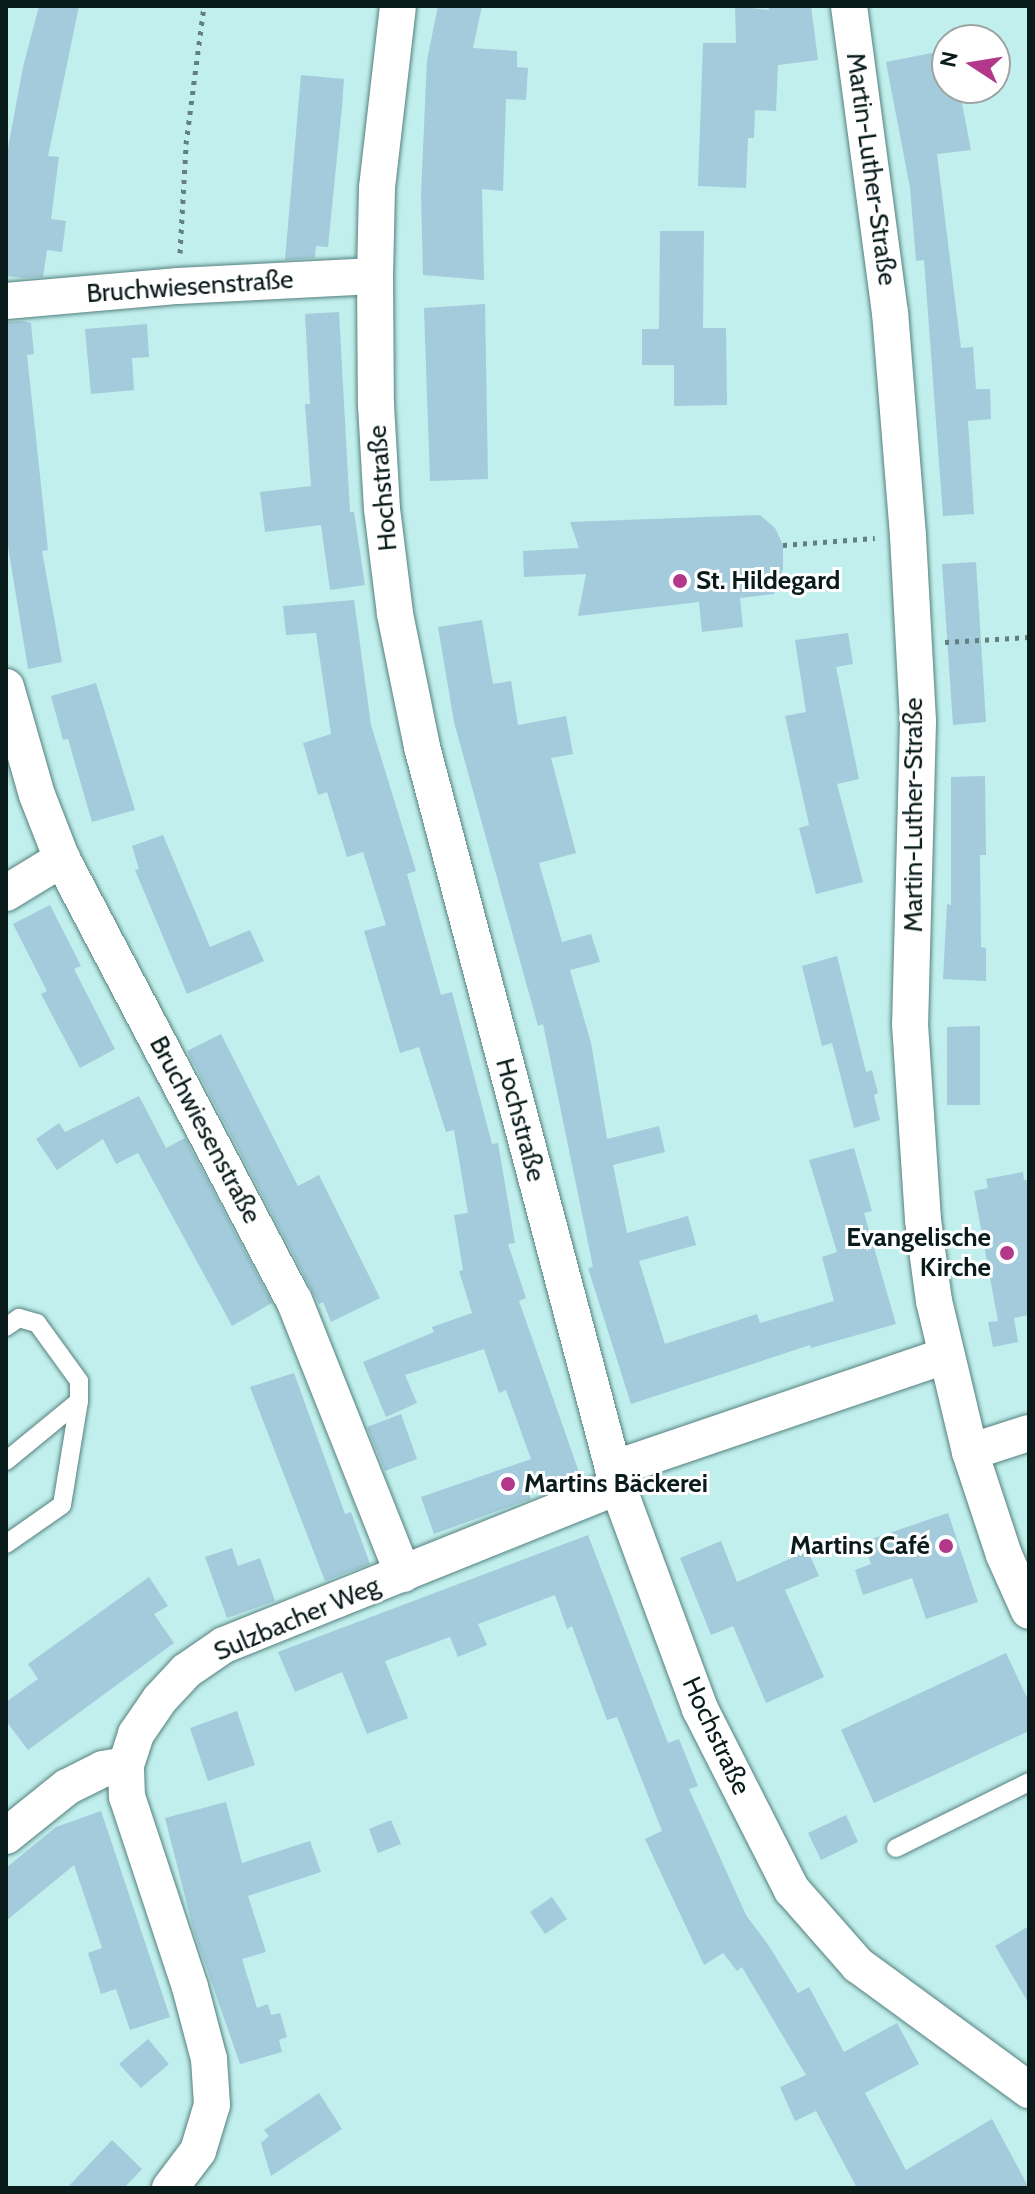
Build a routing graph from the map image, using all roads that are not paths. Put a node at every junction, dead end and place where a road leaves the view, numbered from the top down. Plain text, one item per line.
1 (398, 6) edge
2 (849, 6) edge
3 (375, 276) junction
4 (6, 301) edge
5 (6, 687) edge
6 (62, 859) junction
7 (6, 893) edge
8 (6, 1327) edge
9 (945, 1356) junction
10 (79, 1401) junction
11 (1029, 1433) edge
12 (970, 1452) junction
13 (6, 1461) edge
14 (615, 1478) junction
15 (6, 1544) edge
16 (403, 1574) junction
17 (1029, 1611) edge
18 (126, 1765) junction
19 (1029, 1782) edge
20 (6, 1836) edge
21 (896, 1848) dead end
22 (1029, 2090) edge
23 (170, 2188) edge

1 - 3 street, Hochstraße
2 - 9 street, Martin-Luther-Straße
3 - 4 street, Bruchwiesenstraße
3 - 14 street, Hochstraße
5 - 6 street, Bruchwiesenstraße
6 - 7 street
6 - 16 street, Bruchwiesenstraße
8 - 10 lane
9 - 12 street, Martin-Luther-Straße
9 - 14 street, Sulzbacher Weg
10 - 13 lane
10 - 15 lane
11 - 12 street
12 - 17 street, Martin-Luther-Straße
14 - 16 street, Sulzbacher Weg
14 - 22 street, Hochstraße
16 - 18 street, Sulzbacher Weg
18 - 20 street
18 - 23 street, Sulzbacher Weg
19 - 21 lane

